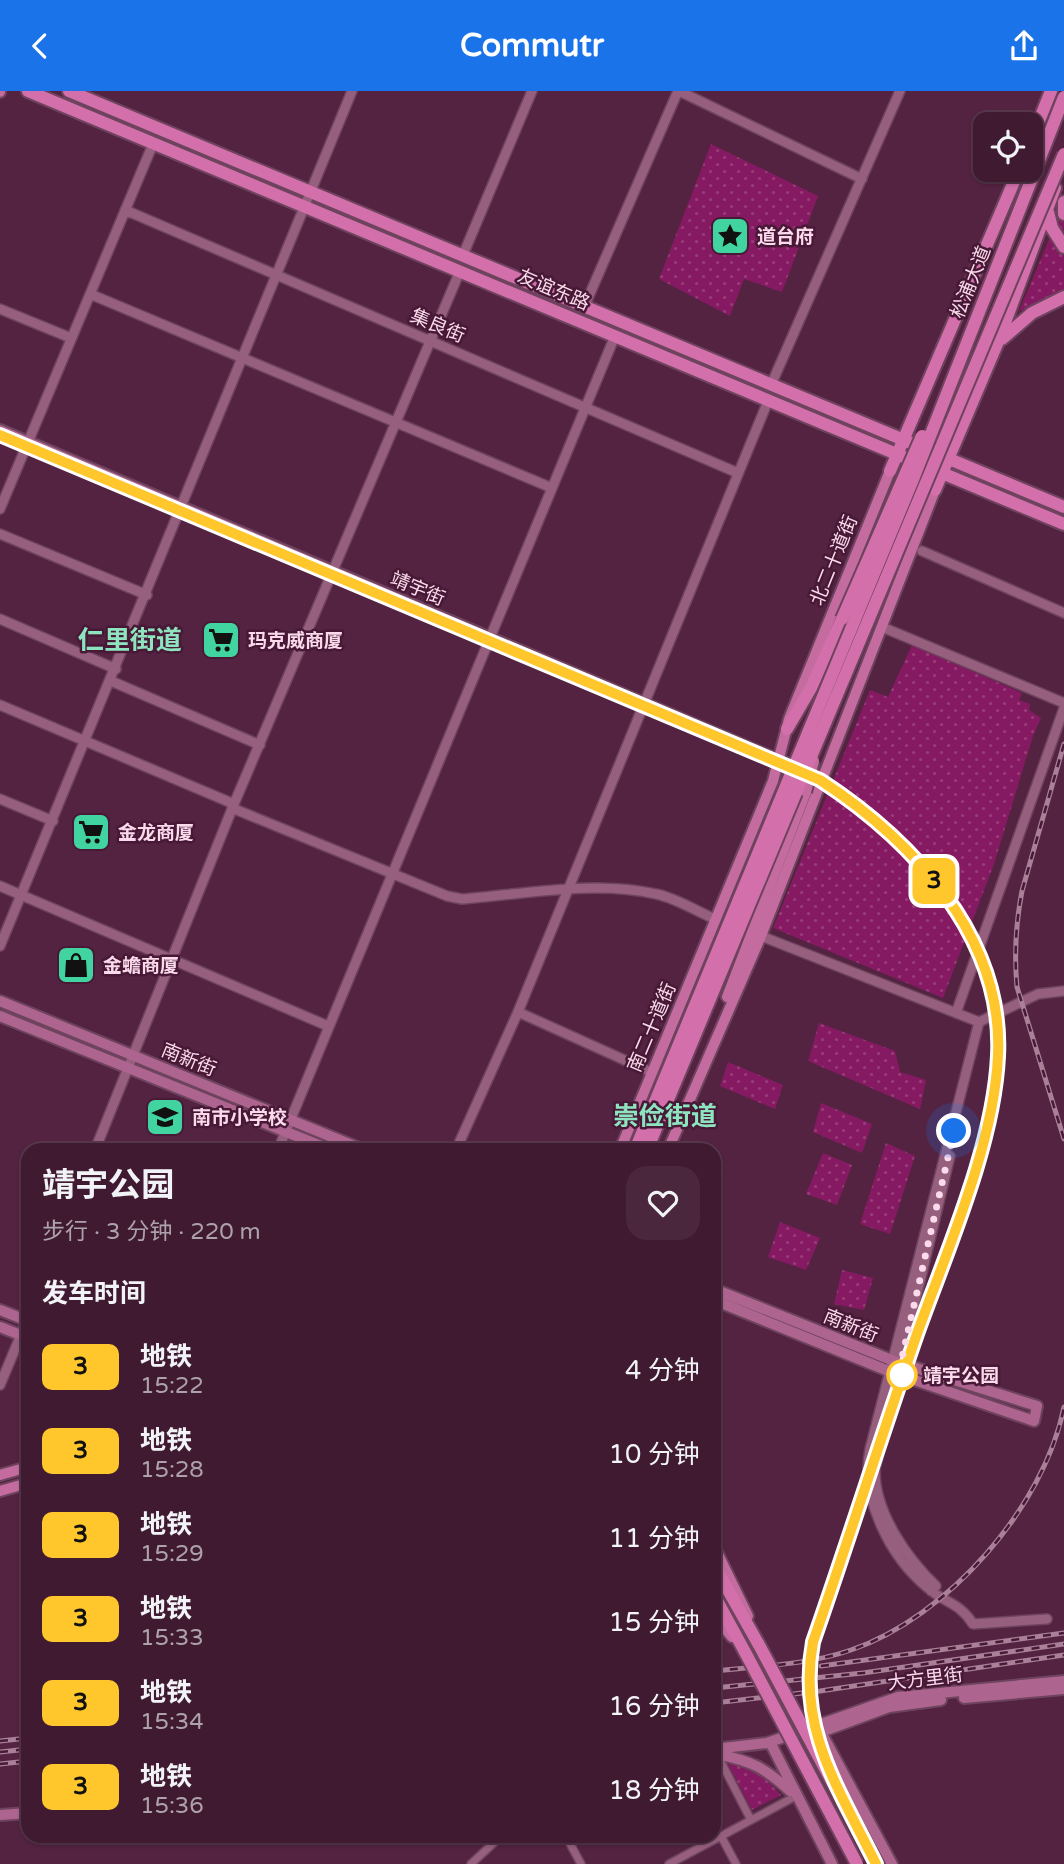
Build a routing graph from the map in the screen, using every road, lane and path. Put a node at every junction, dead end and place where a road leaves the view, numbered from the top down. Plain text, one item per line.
1 (28, 91) edge
2 (69, 91) edge
3 (352, 91) edge
4 (533, 91) edge
5 (678, 91) edge
6 (900, 91) edge
7 (1051, 91) edge
8 (1064, 96) edge
9 (1043, 112) edge
10 (153, 144) junction
11 (1064, 154) edge
12 (1064, 169) edge
13 (862, 179) junction
14 (1014, 182) edge
15 (311, 192) junction
16 (1064, 202) edge
17 (305, 207) junction
18 (125, 210) junction
19 (1048, 212) junction
20 (1064, 214) edge
21 (1064, 247) edge
22 (463, 255) junction
23 (460, 271) junction
24 (277, 275) junction
25 (90, 294) junction
26 (1064, 297) edge
27 (585, 305) junction
28 (0, 309) edge
29 (975, 322) junction
30 (615, 336) junction
31 (71, 338) junction
32 (430, 341) junction
33 (997, 344) junction
34 (242, 358) junction
35 (771, 385) junction
36 (768, 401) junction
37 (585, 407) junction
38 (396, 423) junction
39 (0, 430) edge
40 (902, 441) junction
41 (29, 443) junction
42 (896, 456) junction
43 (947, 460) junction
44 (890, 471) joint
45 (738, 473) junction
46 (942, 474) junction
47 (552, 488) junction
48 (930, 489) junction
49 (1064, 507) edge
50 (182, 508) junction
51 (0, 509) edge
52 (1064, 524) edge
53 (0, 534) edge
54 (922, 551) dead end
55 (334, 572) junction
56 (147, 595) junction
57 (1064, 613) edge
58 (0, 619) edge
59 (882, 627) junction
60 (489, 637) junction
61 (116, 669) junction
62 (111, 681) junction
63 (645, 704) junction
64 (0, 705) edge
65 (1064, 705) edge
66 (824, 720) junction
67 (787, 729) junction
68 (86, 742) junction
69 (260, 745) junction
70 (780, 761) junction
71 (822, 779) junction
72 (0, 799) edge
73 (233, 806) junction
74 (53, 821) junction
75 (393, 874) junction
76 (0, 886) edge
77 (568, 890) junction
78 (22, 895) junction
79 (715, 919) junction
80 (756, 934) junction
81 (0, 946) edge
82 (173, 960) junction
83 (1064, 991) edge
84 (0, 1001) edge
85 (518, 1012) junction
86 (956, 1013) junction
87 (0, 1016) edge
88 (982, 1020) junction
89 (328, 1026) junction
90 (133, 1055) junction
91 (127, 1069) junction
92 (651, 1072) junction
93 (290, 1119) junction
94 (285, 1132) junction
95 (98, 1143) edge
96 (281, 1143) edge
97 (313, 1143) edge
98 (347, 1143) edge
99 (459, 1143) edge
100 (623, 1143) edge
101 (638, 1143) edge
102 (650, 1143) edge
103 (671, 1143) edge
104 (721, 1292) edge
105 (721, 1303) edge
106 (0, 1310) edge
107 (21, 1318) edge
108 (0, 1327) edge
109 (21, 1336) edge
110 (21, 1343) edge
111 (896, 1368) junction
112 (0, 1385) edge
113 (21, 1469) edge
114 (0, 1475) edge
115 (21, 1485) edge
116 (0, 1491) edge
117 (721, 1558) edge
118 (721, 1577) edge
119 (721, 1608) edge
120 (1047, 1619) dead end
121 (721, 1623) edge
122 (759, 1645) junction
123 (745, 1652) junction
124 (1064, 1681) edge
125 (1064, 1689) edge
126 (821, 1732) junction
127 (771, 1744) junction
128 (721, 1751) edge
129 (721, 1754) edge
130 (721, 1763) edge
131 (796, 1796) junction
132 (21, 1816) edge
133 (0, 1818) edge
134 (751, 1819) junction
135 (721, 1836) joint
136 (494, 1843) edge
137 (570, 1843) edge
138 (708, 1843) edge
139 (471, 1864) edge
140 (581, 1864) edge
141 (669, 1864) edge
142 (736, 1864) edge
143 (832, 1864) edge
144 (857, 1864) edge
145 (876, 1864) edge
146 (892, 1864) edge

1 - 10 highway, 友谊东路
2 - 15 highway, 友谊东路
3 - 15 street
4 - 22 street
5 - 13 street
5 - 27 street
6 - 13 street
7 - 9 highway
8 - 29 highway, 松浦大道, bridge
10 - 17 highway, 友谊东路
10 - 18 street
11 - 48 highway, 松浦大道, bridge
12 - 19 highway
13 - 35 street
14 - 40 highway, 北二十道街
15 - 17 street
15 - 22 highway, 友谊东路
16 - 20 highway
17 - 23 highway, 友谊东路
17 - 24 street
18 - 24 street, 集良街
18 - 25 street
19 - 21 highway
19 - 33 highway
22 - 27 highway, 友谊东路
23 - 30 highway, 友谊东路
23 - 32 street
24 - 32 street, 集良街
24 - 34 street
25 - 31 street
25 - 34 street
26 - 33 highway
27 - 35 highway, 友谊东路
28 - 31 street
29 - 67 highway, bridge
29 - 101 highway, 松浦大道, bridge
30 - 36 highway, 友谊东路
30 - 37 street
31 - 41 street
32 - 37 street, 集良街
32 - 38 street
33 - 43 highway
34 - 38 street
34 - 50 street
35 - 40 highway, 友谊东路
36 - 42 highway, 友谊东路
36 - 45 street
37 - 45 street, 集良街
37 - 47 street
38 - 47 street
38 - 55 street
39 - 41 main road, 靖宇街
40 - 42 highway, 北二十道街
40 - 43 highway, 友谊东路
41 - 50 main road, 靖宇街
41 - 51 street
42 - 44 highway, 北二十道街
42 - 46 highway, 友谊东路
43 - 46 highway
43 - 49 highway, 友谊东路
44 - 67 main road, 北二十道街
45 - 63 street
46 - 48 highway
46 - 52 highway, 友谊东路
47 - 60 street
48 - 59 main road
48 - 66 highway, bridge
50 - 55 main road, 靖宇街
50 - 56 street
53 - 56 street
54 - 57 street
55 - 60 main road, 靖宇街
55 - 69 street
56 - 61 street
58 - 61 street
59 - 65 street
59 - 71 main road
60 - 63 main road, 靖宇街
60 - 75 street
61 - 62 street
62 - 68 street
62 - 69 street
63 - 70 main road, 靖宇街
63 - 77 street
64 - 68 street
65 - 86 street
66 - 80 main road, bridge
66 - 102 highway, bridge
67 - 70 main road, 北二十道街
68 - 73 street
68 - 74 street
69 - 73 street
70 - 71 main road, 靖宇街
70 - 79 main road, 北二十道街
71 - 80 main road
72 - 74 street
73 - 75 street
73 - 82 street
74 - 78 street
75 - 77 street
75 - 89 street
76 - 78 street
77 - 79 street
77 - 85 street
78 - 81 street
78 - 82 street
79 - 80 street
79 - 92 main road, 南二十道街
80 - 86 street
80 - 103 main road
82 - 89 street
82 - 90 street
83 - 88 street
84 - 90 main road, 南新街
85 - 92 street
85 - 99 street
86 - 88 street
87 - 91 main road, 南新街
88 - 111 street
89 - 93 street
90 - 91 street
90 - 93 main road, 南新街
91 - 94 main road, 南新街
91 - 95 street
92 - 100 main road, 南二十道街
93 - 94 street
93 - 98 main road, 南新街
94 - 96 street
94 - 97 main road, 南新街
104 - 111 main road, 南新街
105 - 111 main road, 南新街
106 - 107 main road
108 - 109 main road
110 - 112 street
111 - 111 main road, 南新街
111 - 120 street
113 - 114 main road
115 - 116 main road
117 - 122 main road
118 - 122 highway
119 - 123 highway
121 - 123 main road
122 - 145 highway, bridge
123 - 144 highway, bridge
124 - 127 main road, 大方里街
125 - 126 main road, 大方里街
126 - 127 main road, 大方里街
126 - 146 main road
127 - 128 main road, 大方里街
127 - 131 main road
129 - 131 main road
130 - 134 street
131 - 134 street
131 - 143 main road
132 - 133 main road
134 - 135 street
135 - 142 street
136 - 139 street
137 - 140 street
138 - 141 street

